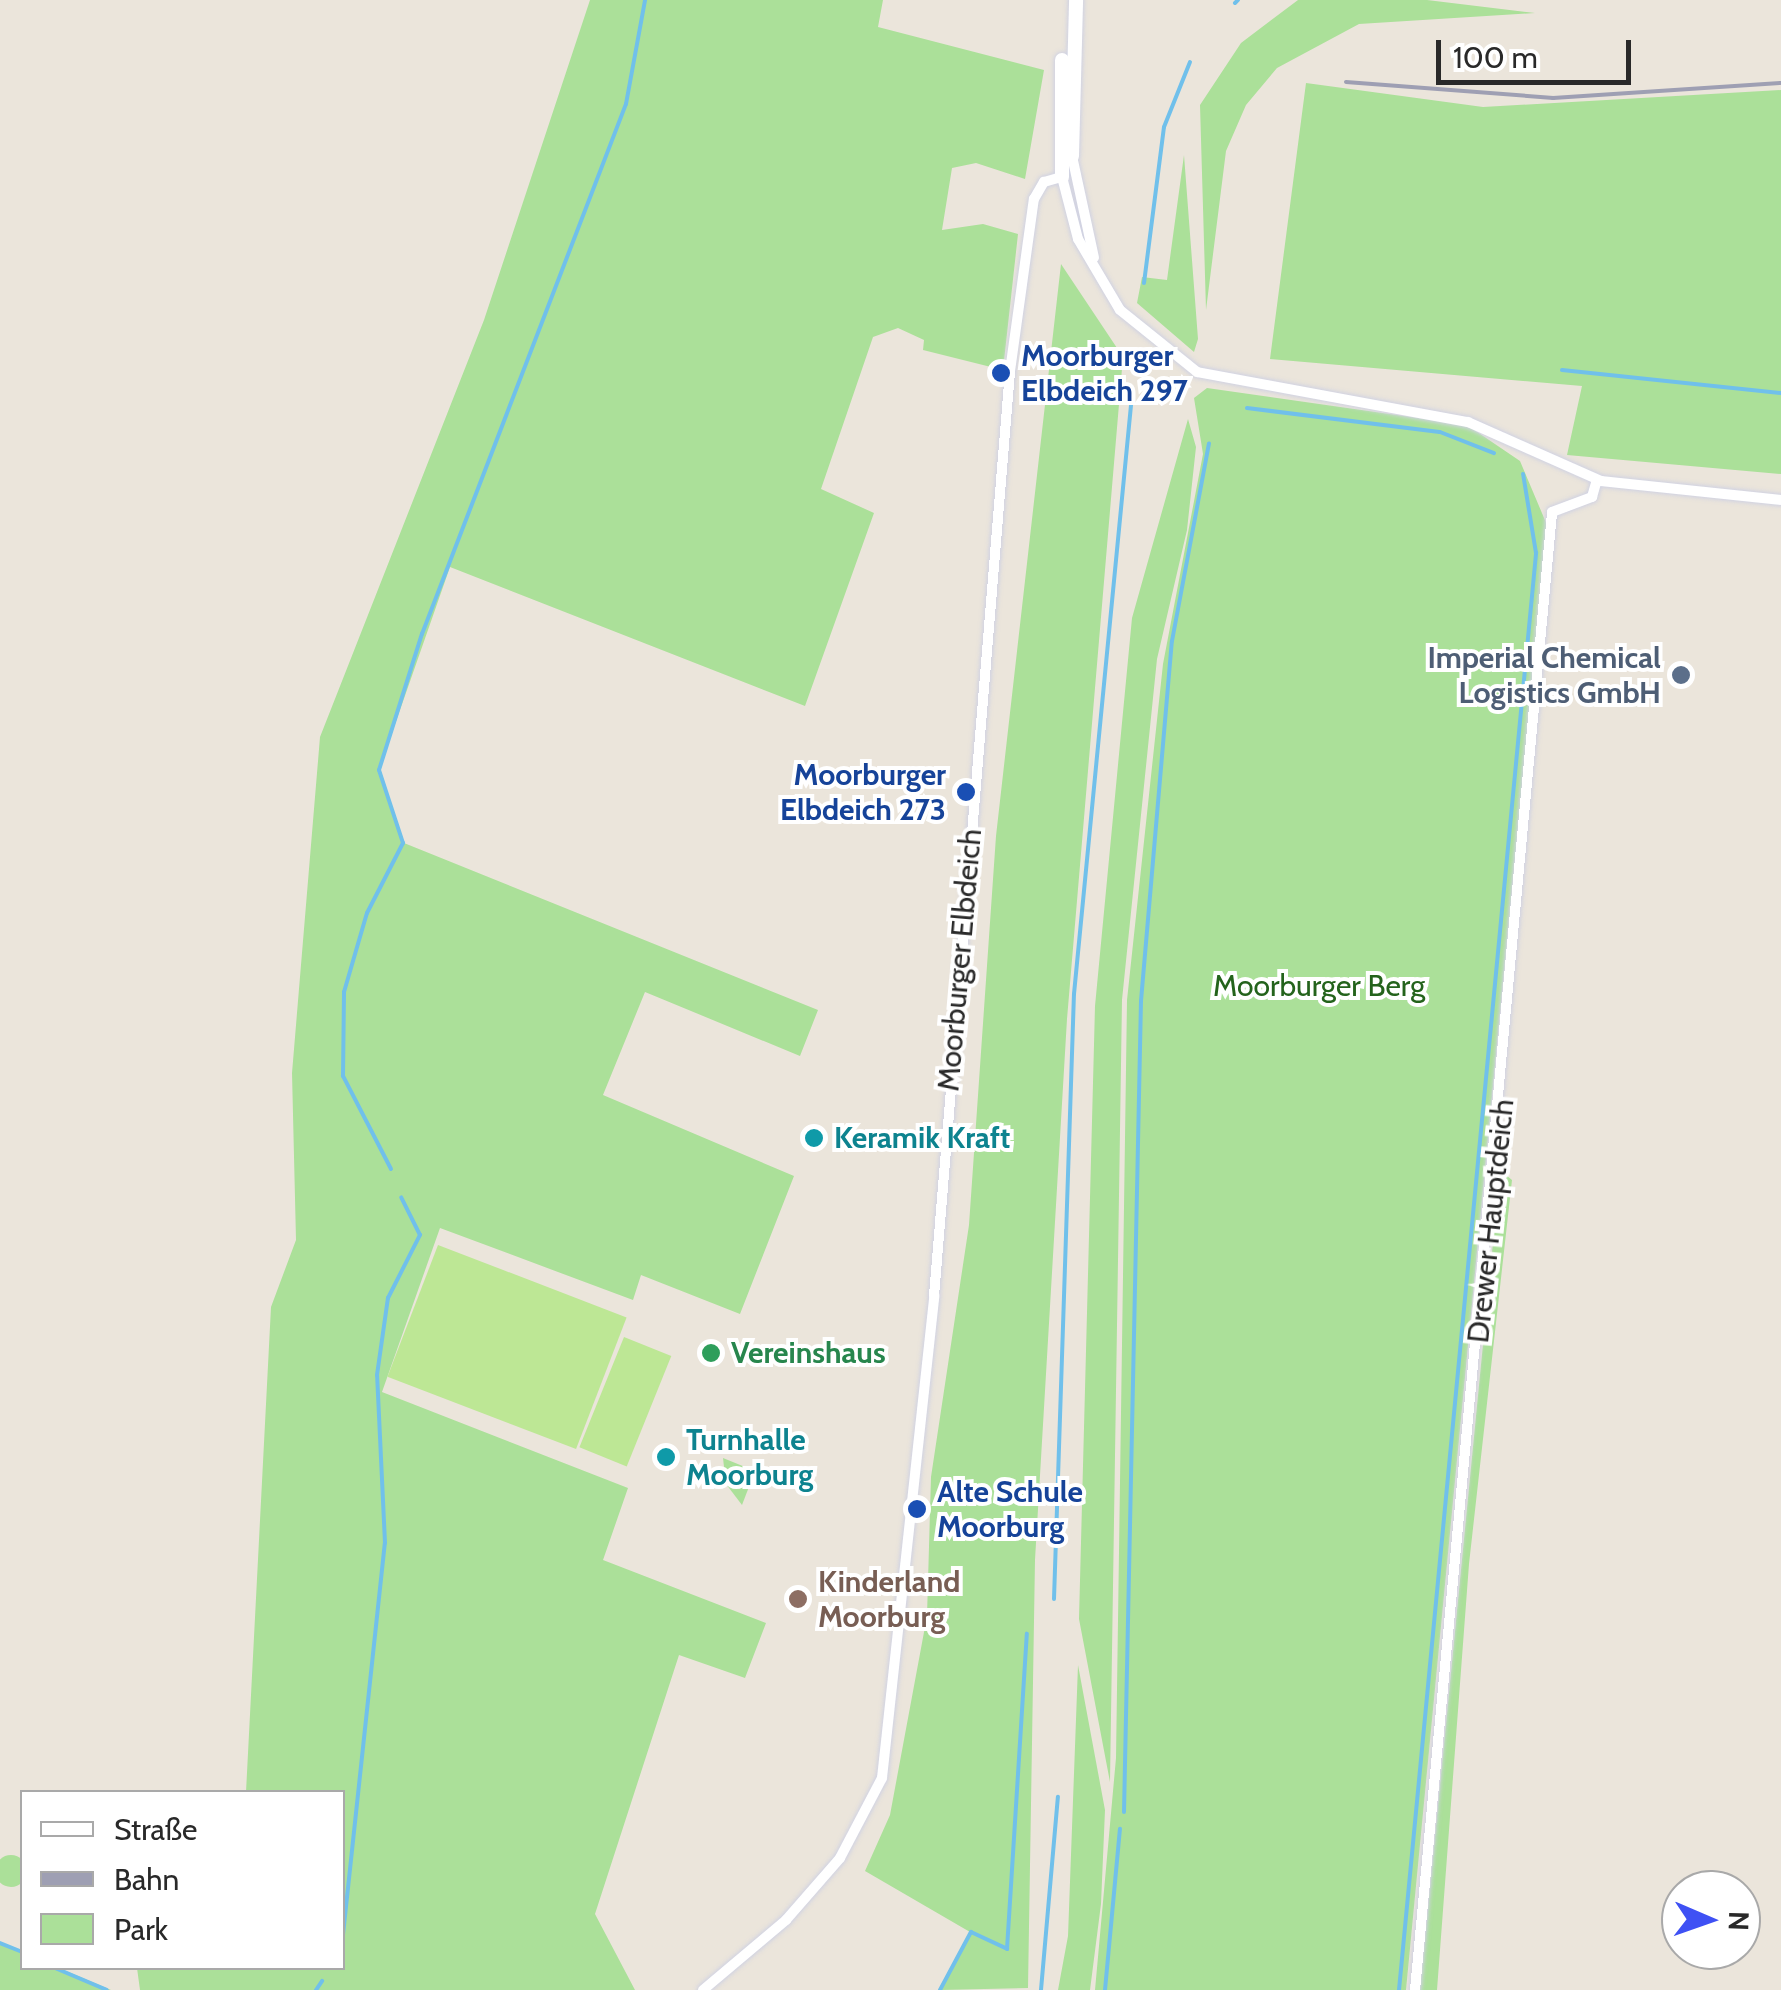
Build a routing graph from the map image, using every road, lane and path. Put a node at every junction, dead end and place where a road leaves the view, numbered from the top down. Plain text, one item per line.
1 (1076, 0) edge
2 (1072, 26) junction
3 (1072, 156) junction
4 (1062, 176) junction
5 (1095, 265) junction
6 (1597, 480) junction
7 (1781, 500) edge
8 (703, 1990) edge
9 (1415, 1990) edge

1 - 2 street, Moorburger Elbdeich
2 - 3 street, Moorburger Elbdeich
2 - 4 street, Moorburger Elbdeich
3 - 4 street, Moorburger Elbdeich
3 - 5 street
4 - 5 street
4 - 8 street, Moorburger Elbdeich
5 - 6 street
6 - 7 street
6 - 9 street, Drewer Hauptdeich

